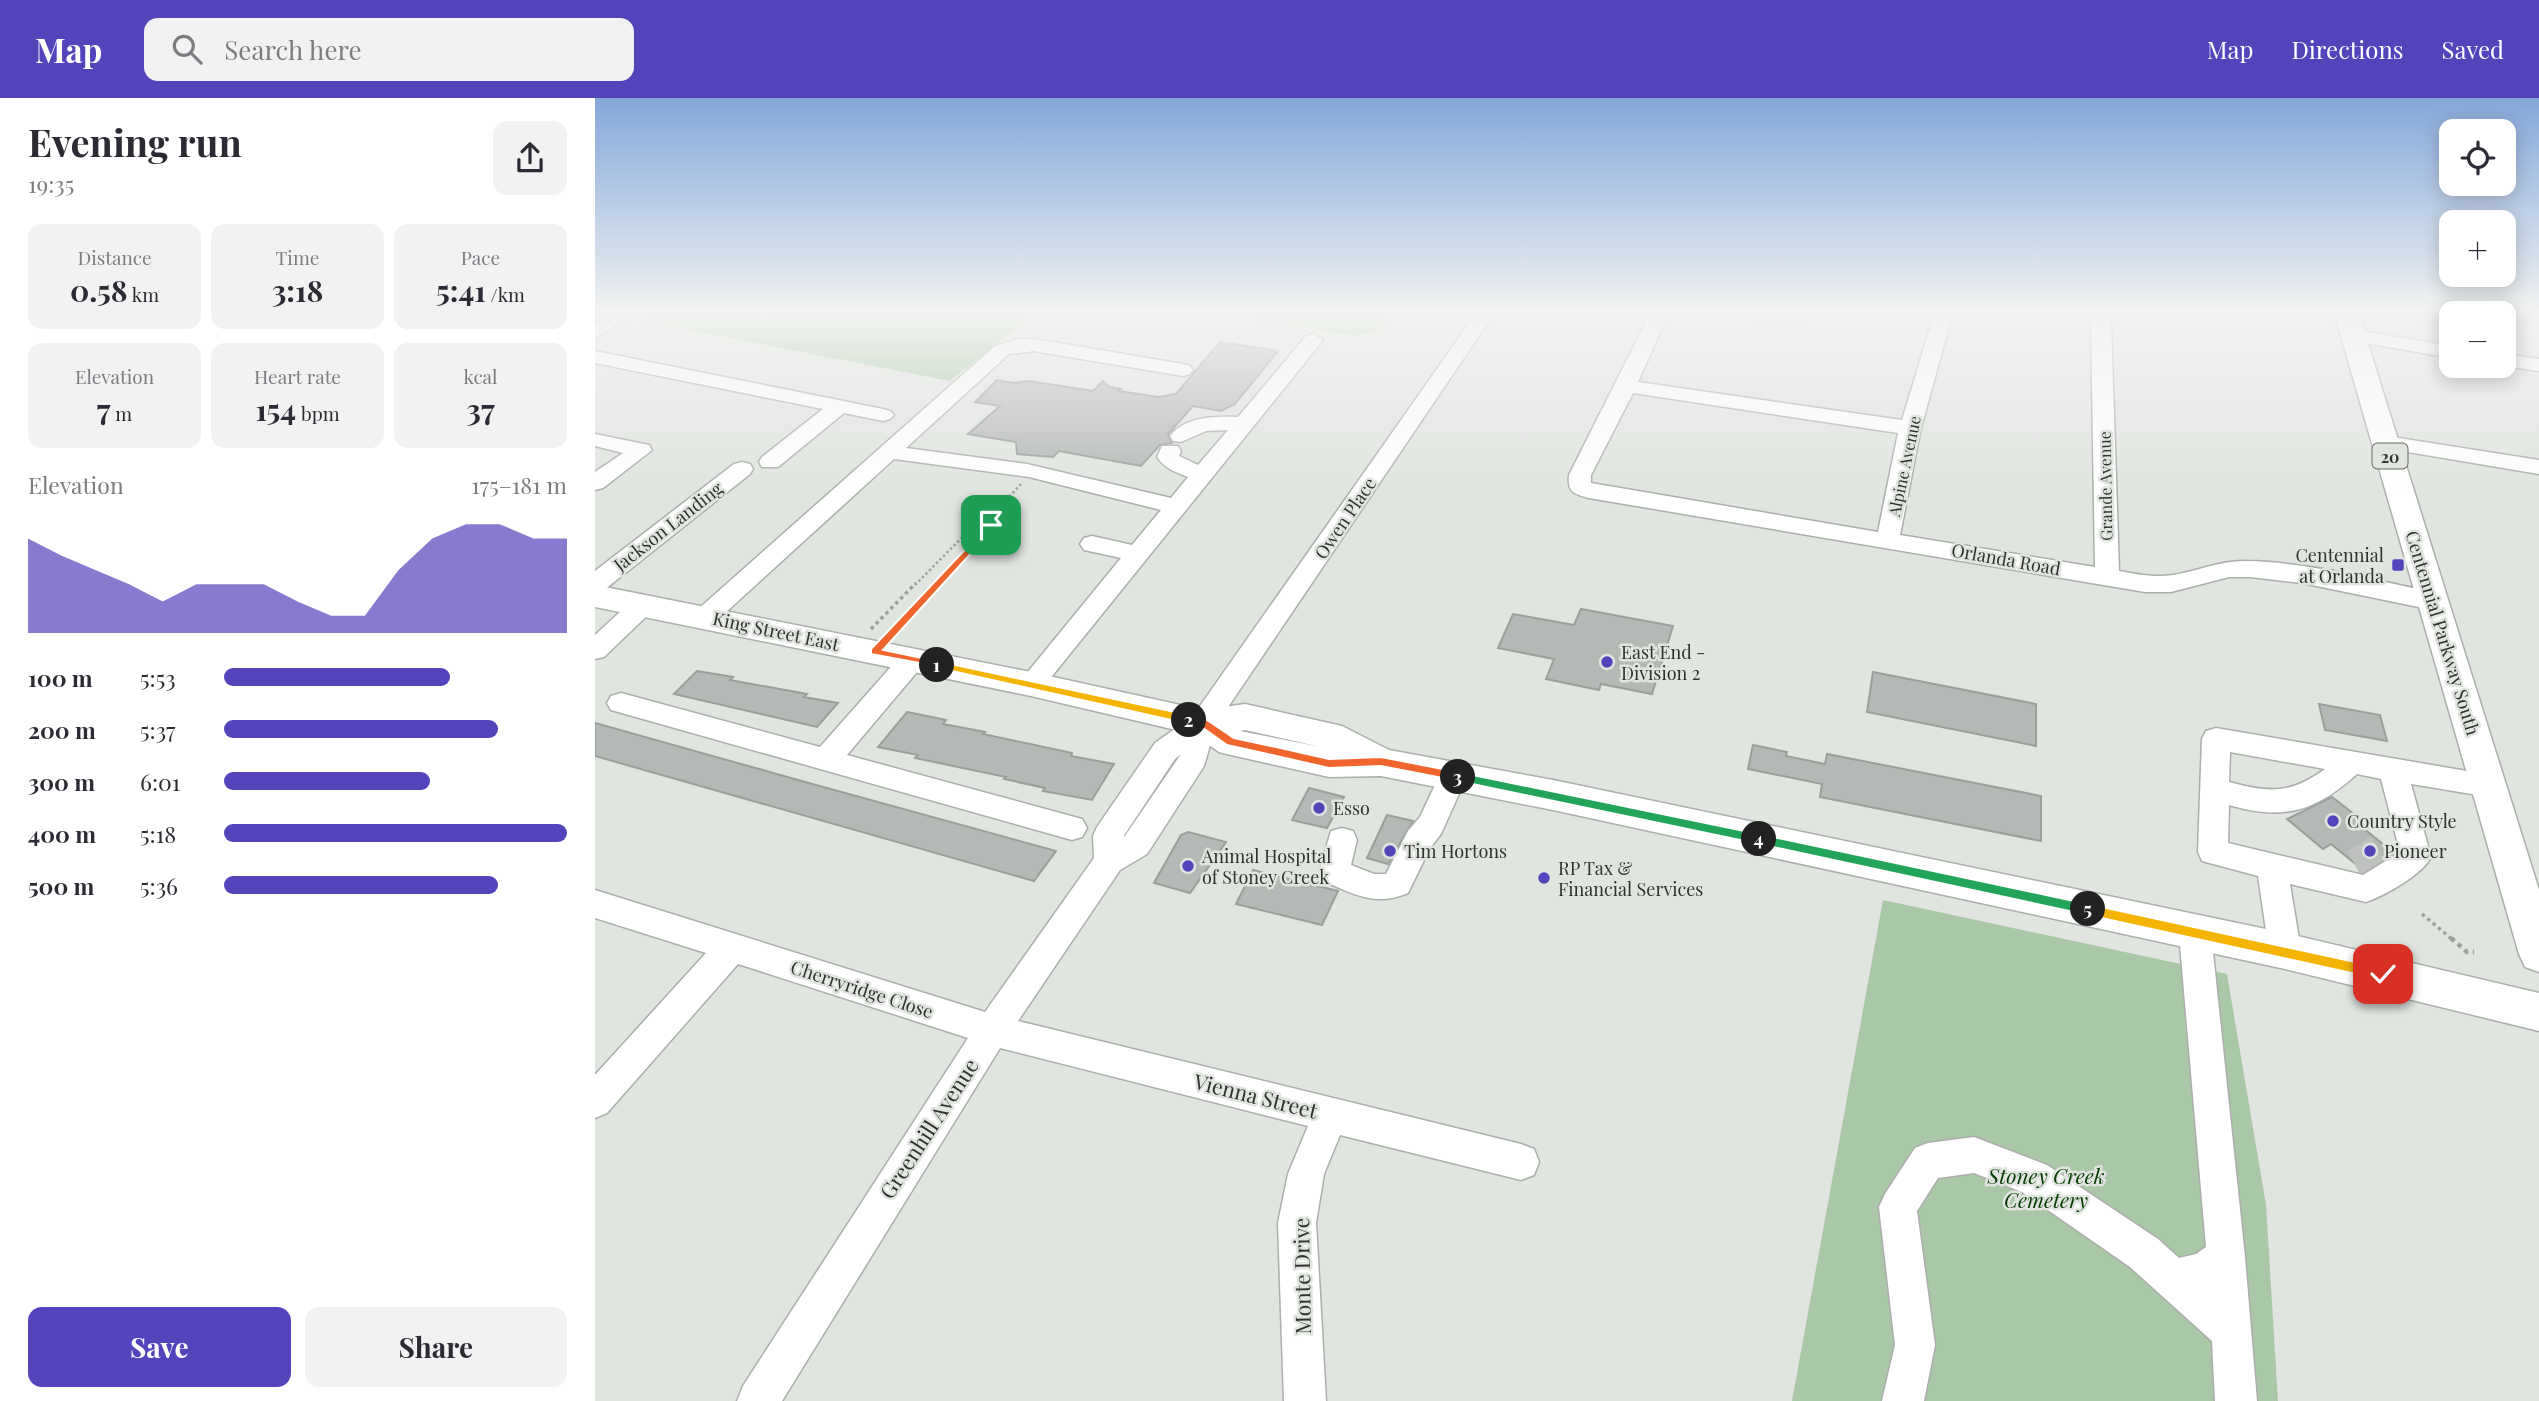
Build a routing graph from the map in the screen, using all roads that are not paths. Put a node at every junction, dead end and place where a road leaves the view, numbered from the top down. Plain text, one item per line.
1 (676, 373) edge
2 (976, 373) edge
3 (1286, 373) edge
4 (1444, 373) edge
5 (1632, 373) edge
6 (1926, 373) edge
7 (2102, 373) edge
8 (2365, 373) edge
9 (1626, 386) junction
10 (840, 407) junction
11 (883, 415) dead end
12 (1245, 424) junction
13 (1910, 428) junction
14 (595, 440) edge
15 (2386, 442) junction
16 (890, 452) junction
17 (770, 462) dead end
18 (2539, 467) edge
19 (742, 469) dead end
20 (1204, 475) junction
21 (595, 483) edge
22 (1178, 507) junction
23 (1888, 539) junction
24 (1097, 540) dead end
25 (1143, 549) junction
26 (2107, 577) junction
27 (595, 584) edge
28 (595, 596) edge
29 (2433, 601) junction
30 (643, 605) junction
31 (705, 617) junction
32 (596, 649) edge
33 (913, 660) junction
34 (1031, 684) junction
35 (621, 703) dead end
36 (1203, 723) junction
37 (826, 760) junction
38 (2352, 762) junction
39 (2393, 769) junction
40 (1453, 776) junction
41 (2490, 786) junction
42 (2215, 789) junction
43 (1072, 828) dead end
44 (1342, 840) dead end
45 (2354, 863) tunnel mouth
46 (2272, 868) junction
47 (2325, 880) junction
48 (595, 904) edge
49 (2195, 933) junction
50 (732, 947) junction
51 (2285, 951) junction
52 (2539, 954) edge
53 (2539, 1012) edge
54 (991, 1030) junction
55 (595, 1101) edge
56 (1331, 1114) junction
57 (1521, 1162) dead end
58 (2226, 1257) junction
59 (2173, 1279) junction
60 (2231, 1332) junction
61 (758, 1401) edge
62 (1305, 1401) edge
63 (1903, 1401) edge
64 (2236, 1401) edge

1 - 10 street
2 - 16 street
3 - 12 street
4 - 36 street, Owen Place
5 - 9 street
6 - 13 street, Alpine Avenue
7 - 26 street, Grande Avenue
8 - 15 main road, Centennial Parkway South / 20
9 - 13 street
9 - 23 street, Orlanda Road
10 - 11 street
10 - 17 street
12 - 20 street
12 - 20 street
13 - 23 street, Alpine Avenue
14 - 21 street
15 - 18 street
15 - 29 main road, Centennial Parkway South / 20
16 - 22 street
16 - 31 street
19 - 27 street, Jackson Landing
20 - 22 street
22 - 25 street
23 - 26 street, Orlanda Road
24 - 25 street
25 - 34 street
26 - 29 street, Orlanda Road
28 - 30 main road, King Street East
29 - 41 main road, Centennial Parkway South / 20
30 - 31 main road, King Street East
30 - 32 street
31 - 33 main road, King Street East
33 - 34 main road, King Street East
33 - 37 street
34 - 36 main road, King Street East
35 - 37 street
36 - 40 main road, King Street East
36 - 54 street, Greenhill Avenue
37 - 43 street
38 - 39 street
38 - 42 street
38 - 42 street
39 - 41 street
39 - 47 street
40 - 44 street
40 - 49 main road, King Street East
41 - 52 main road, Centennial Parkway South / 20
42 - 46 street
45 - 47 street
46 - 47 street
46 - 51 street
48 - 50 street, Cherryridge Close
49 - 51 main road, King Street East
49 - 58 street
50 - 54 street, Cherryridge Close
50 - 55 street
51 - 53 main road, King Street East
54 - 56 street, Vienna Street
54 - 61 street, Greenhill Avenue
56 - 57 street, Vienna Street
56 - 62 street, Monte Drive
58 - 59 street
58 - 60 street
59 - 60 street
59 - 63 street
60 - 64 street

